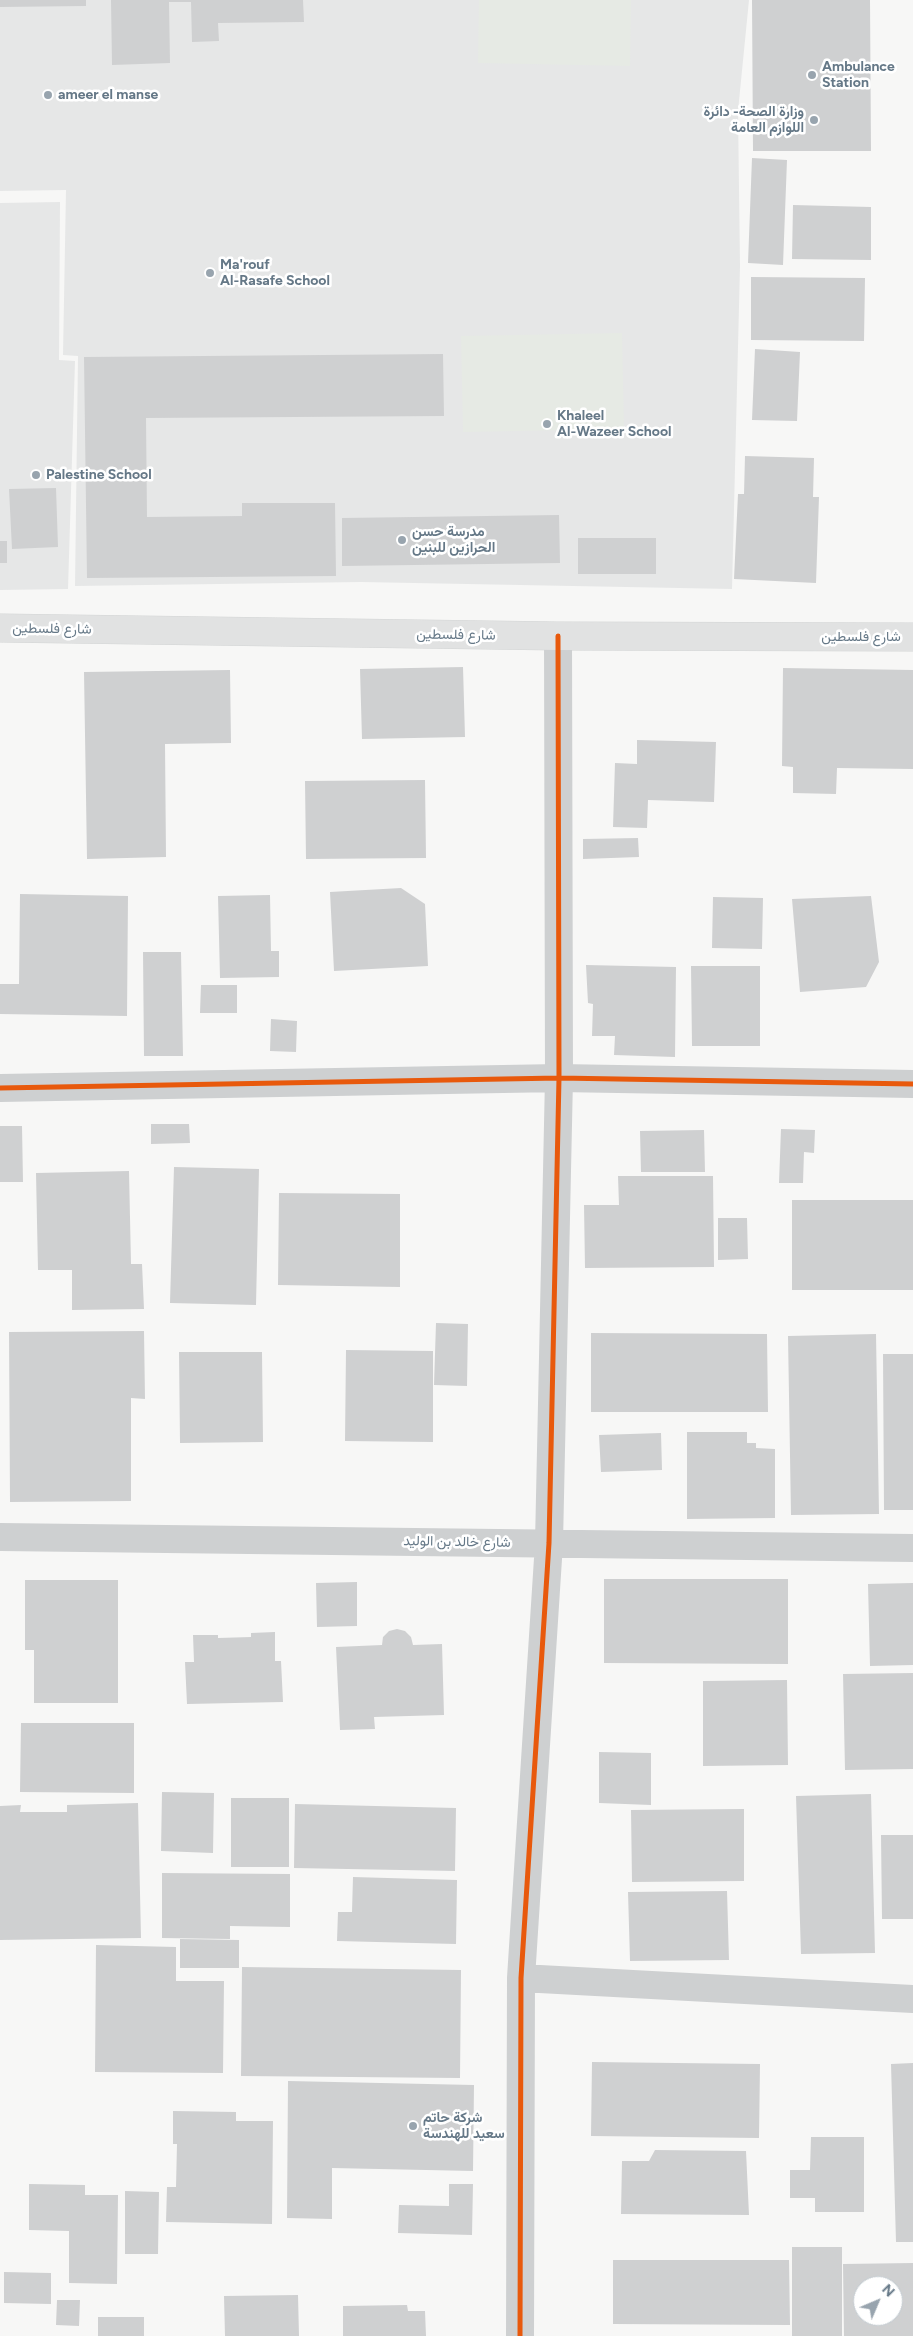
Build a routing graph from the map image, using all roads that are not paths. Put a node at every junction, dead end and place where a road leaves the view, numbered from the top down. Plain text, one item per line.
1 (0, 628) edge
2 (558, 636) junction
3 (913, 637) edge
4 (559, 1078) junction
5 (913, 1084) edge
6 (0, 1088) edge
7 (0, 1537) edge
8 (549, 1543) junction
9 (913, 1548) edge
10 (521, 1978) junction
11 (913, 1999) edge
12 (520, 2336) edge

1 - 2 street, شارع فلسطين
2 - 3 street, شارع فلسطين
2 - 4 street
4 - 5 street
4 - 6 street
4 - 8 street
7 - 8 street, شارع خالد بن الوليد
8 - 9 street, شارع خالد بن الوليد
8 - 10 street
10 - 11 street
10 - 12 street

